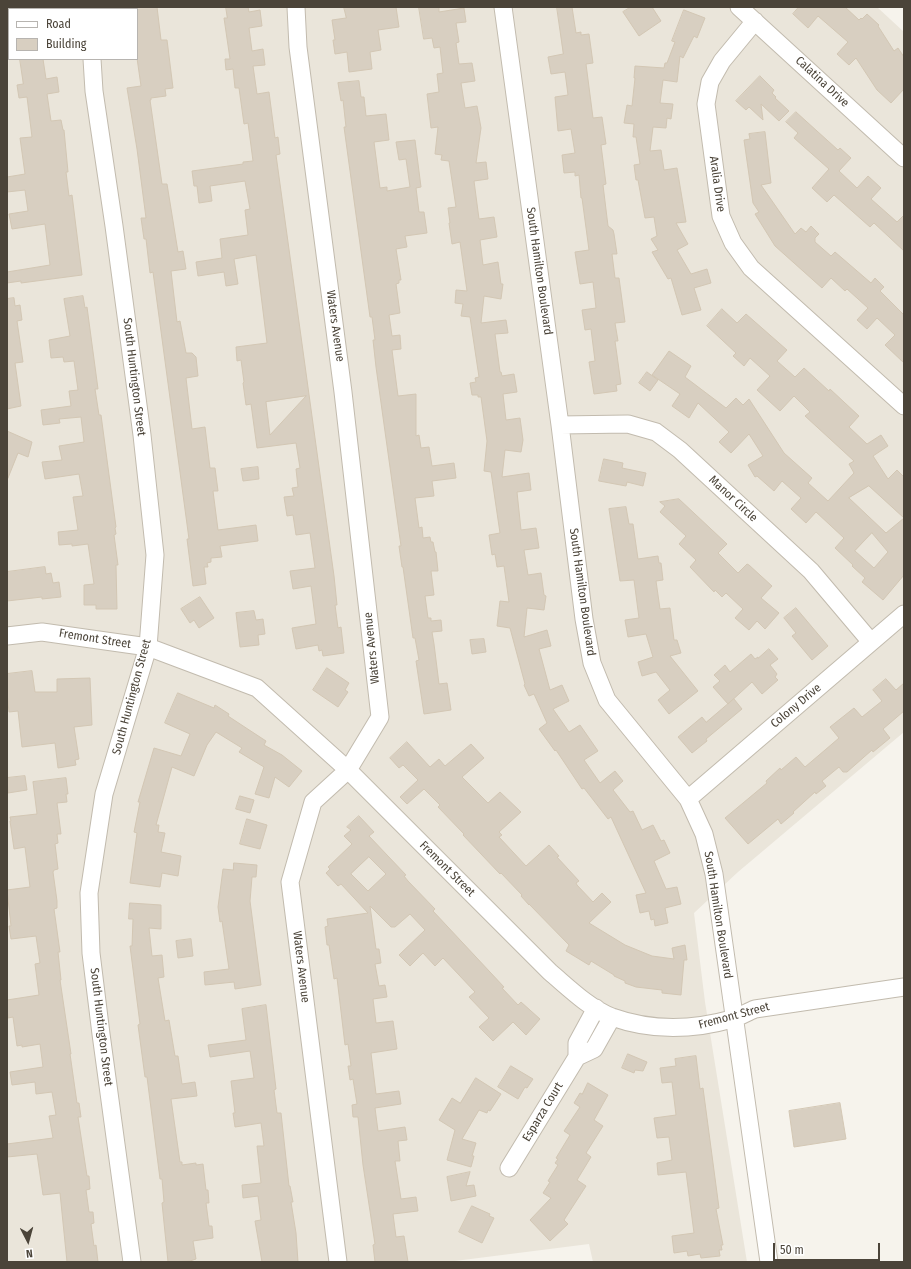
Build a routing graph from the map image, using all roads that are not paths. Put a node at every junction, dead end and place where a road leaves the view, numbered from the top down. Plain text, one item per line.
1 (296, 7) edge
2 (503, 7) edge
3 (739, 7) edge
4 (755, 21) junction
5 (92, 60) edge
6 (904, 158) edge
7 (904, 406) edge
8 (560, 425) junction
9 (904, 614) edge
10 (7, 636) edge
11 (871, 642) junction
12 (148, 648) junction
13 (348, 770) junction
14 (688, 798) junction
15 (904, 987) edge
16 (596, 1008) junction
17 (612, 1017) junction
18 (734, 1019) junction
19 (576, 1057) junction
20 (509, 1168) dead end
21 (132, 1262) edge
22 (338, 1262) edge
23 (769, 1262) edge

1 - 13 street, Waters Avenue
2 - 8 street, South Hamilton Boulevard
3 - 4 street, Calatina Drive
4 - 6 street, Calatina Drive
4 - 7 street, Aralia Drive
5 - 12 street, South Huntington Street
8 - 11 street, Manor Circle
8 - 14 street, South Hamilton Boulevard
9 - 11 street, Colony Drive
10 - 12 street, Fremont Street
11 - 14 street, Colony Drive
12 - 13 street, Fremont Street
12 - 21 street, South Huntington Street
13 - 16 street, Fremont Street
13 - 22 street, Waters Avenue
14 - 18 street, South Hamilton Boulevard
15 - 18 street, Fremont Street
16 - 17 street, Fremont Street
16 - 19 street, Esparza Court
17 - 18 street, Fremont Street
17 - 19 street
18 - 23 street, South Hamilton Boulevard
19 - 20 street, Esparza Court

